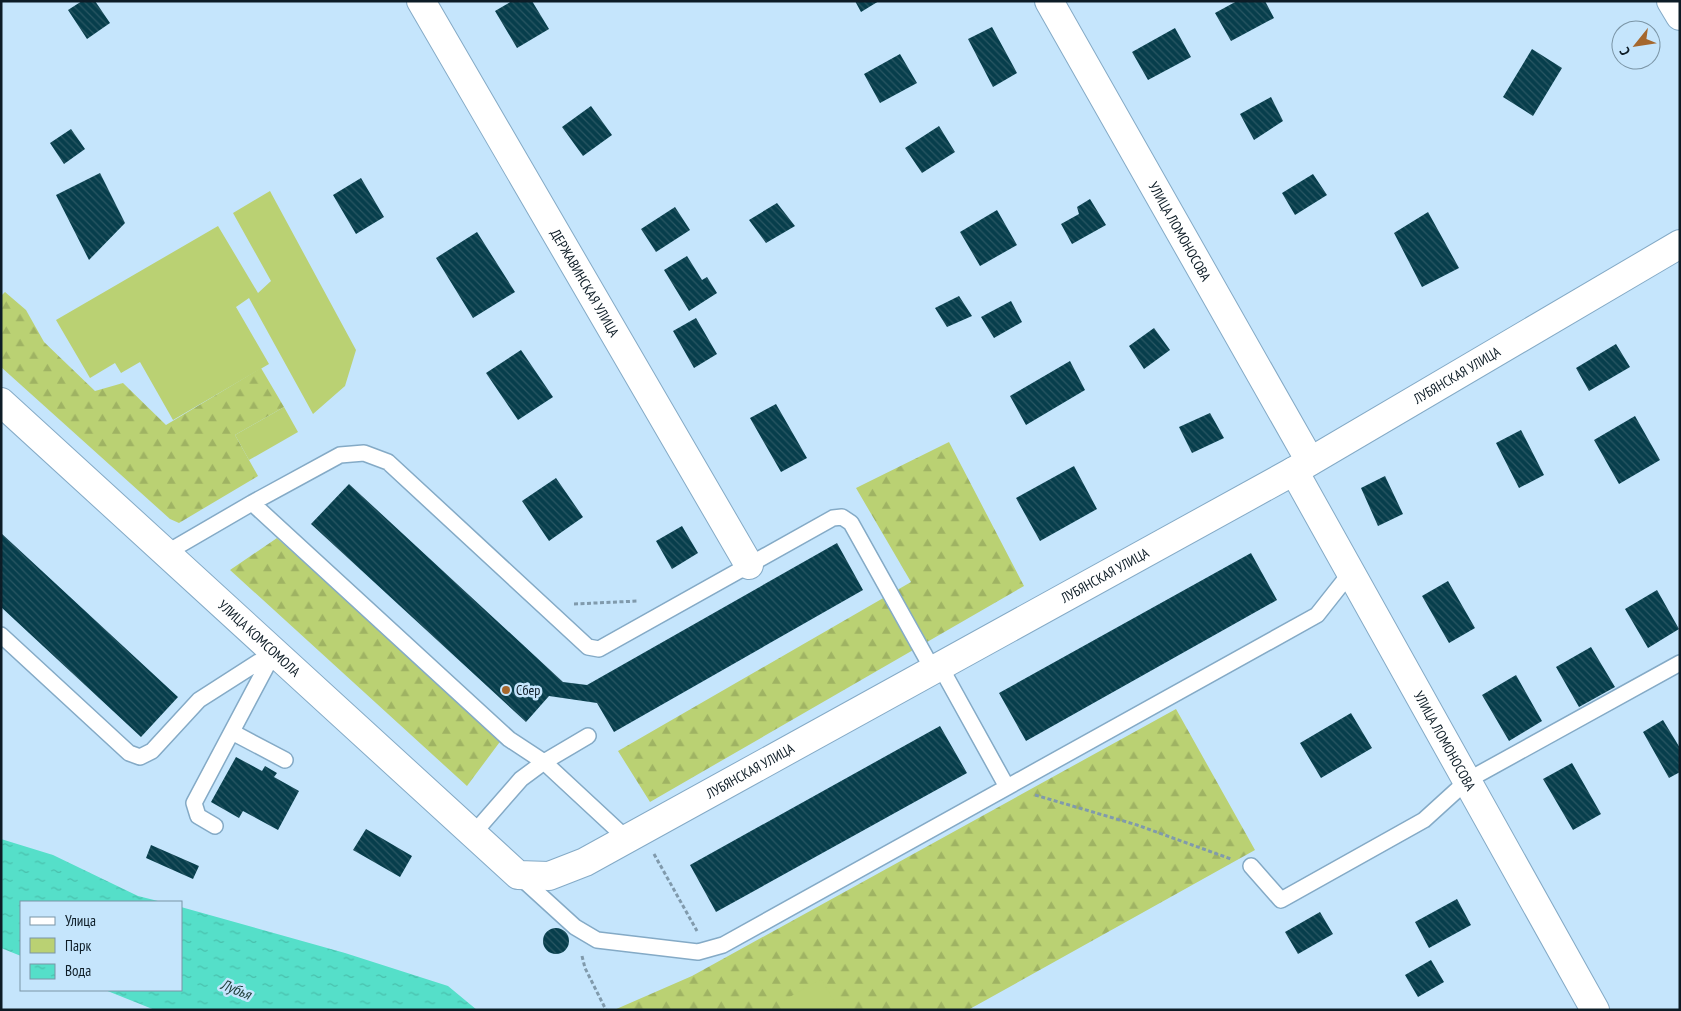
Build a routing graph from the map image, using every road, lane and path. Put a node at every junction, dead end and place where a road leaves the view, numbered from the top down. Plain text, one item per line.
1 (420, 1) edge
2 (1049, 1) edge
3 (1671, 1) edge
4 (1680, 16) edge
5 (1680, 244) edge
6 (2, 404) edge
7 (1302, 466) junction
8 (252, 503) junction
9 (166, 553) junction
10 (749, 565) junction
11 (1351, 572) junction
12 (683, 602) junction
13 (543, 605) junction
14 (1, 635) edge
15 (274, 652) junction
16 (1680, 663) edge
17 (937, 668) junction
18 (232, 732) junction
19 (588, 736) dead end
20 (285, 760) dead end
21 (544, 762) junction
22 (1468, 780) junction
23 (1008, 787) junction
24 (215, 826) dead end
25 (473, 834) junction
26 (639, 844) junction
27 (1251, 866) joint
28 (518, 875) junction
29 (575, 927) junction
30 (707, 949) junction
31 (606, 1010) edge
32 (1596, 1010) edge

1 - 10 street, ДЕРЖАВИНСКАЯ УЛИЦА
2 - 7 street, УЛИЦА ЛОМОНОСОВА
3 - 4 street
5 - 7 street, ЛУБЯНСКАЯ УЛИЦА
6 - 9 street, УЛИЦА КОМСОМОЛА
7 - 11 street, УЛИЦА ЛОМОНОСОВА
7 - 17 street, ЛУБЯНСКАЯ УЛИЦА
8 - 9 lane
8 - 13 lane
8 - 21 lane
9 - 15 street, УЛИЦА КОМСОМОЛА
10 - 12 lane
10 - 17 lane
11 - 22 street, УЛИЦА ЛОМОНОСОВА
11 - 23 lane
12 - 13 path
12 - 13 lane
14 - 15 lane
15 - 18 lane
15 - 25 street, УЛИЦА КОМСОМОЛА
16 - 22 lane
17 - 23 lane
17 - 26 street, ЛУБЯНСКАЯ УЛИЦА
18 - 20 lane
18 - 24 lane
19 - 21 lane
21 - 25 lane
21 - 26 lane
22 - 27 lane
22 - 32 street, УЛИЦА ЛОМОНОСОВА
23 - 27 path
23 - 30 lane
25 - 28 street, УЛИЦА КОМСОМОЛА
26 - 28 street, ЛУБЯНСКАЯ УЛИЦА
26 - 30 path
28 - 29 lane
29 - 30 lane
29 - 31 path

